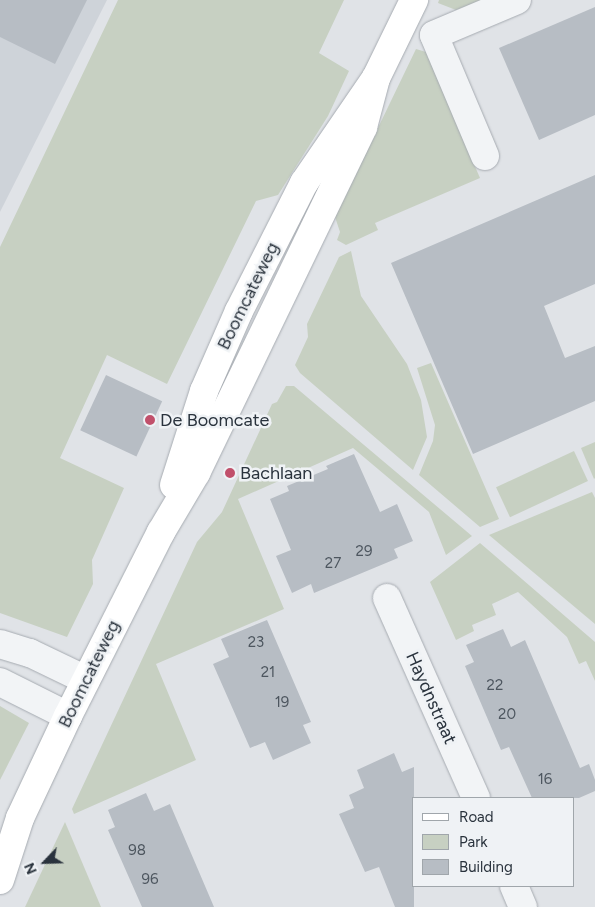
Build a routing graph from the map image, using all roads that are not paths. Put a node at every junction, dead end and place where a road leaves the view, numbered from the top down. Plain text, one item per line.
1 (517, 0) edge
2 (409, 10) edge
3 (434, 35) junction
4 (485, 156) dead end
5 (387, 598) dead end
6 (0, 644) edge
7 (86, 680) junction
8 (0, 682) edge
9 (68, 716) junction
10 (476, 797) edge
11 (20, 818) junction
12 (0, 850) edge
13 (0, 880) edge
14 (514, 887) edge
15 (523, 907) edge

1 - 3 street
2 - 3 street, Boomcateweg
2 - 7 street, Boomcateweg
3 - 4 street
5 - 10 street, Haydnstraat
6 - 7 street
7 - 9 street, Boomcateweg
8 - 9 street
9 - 11 street, Boomcateweg
11 - 12 street, Boomcateweg
11 - 13 street, Boomcateweg
14 - 15 street

